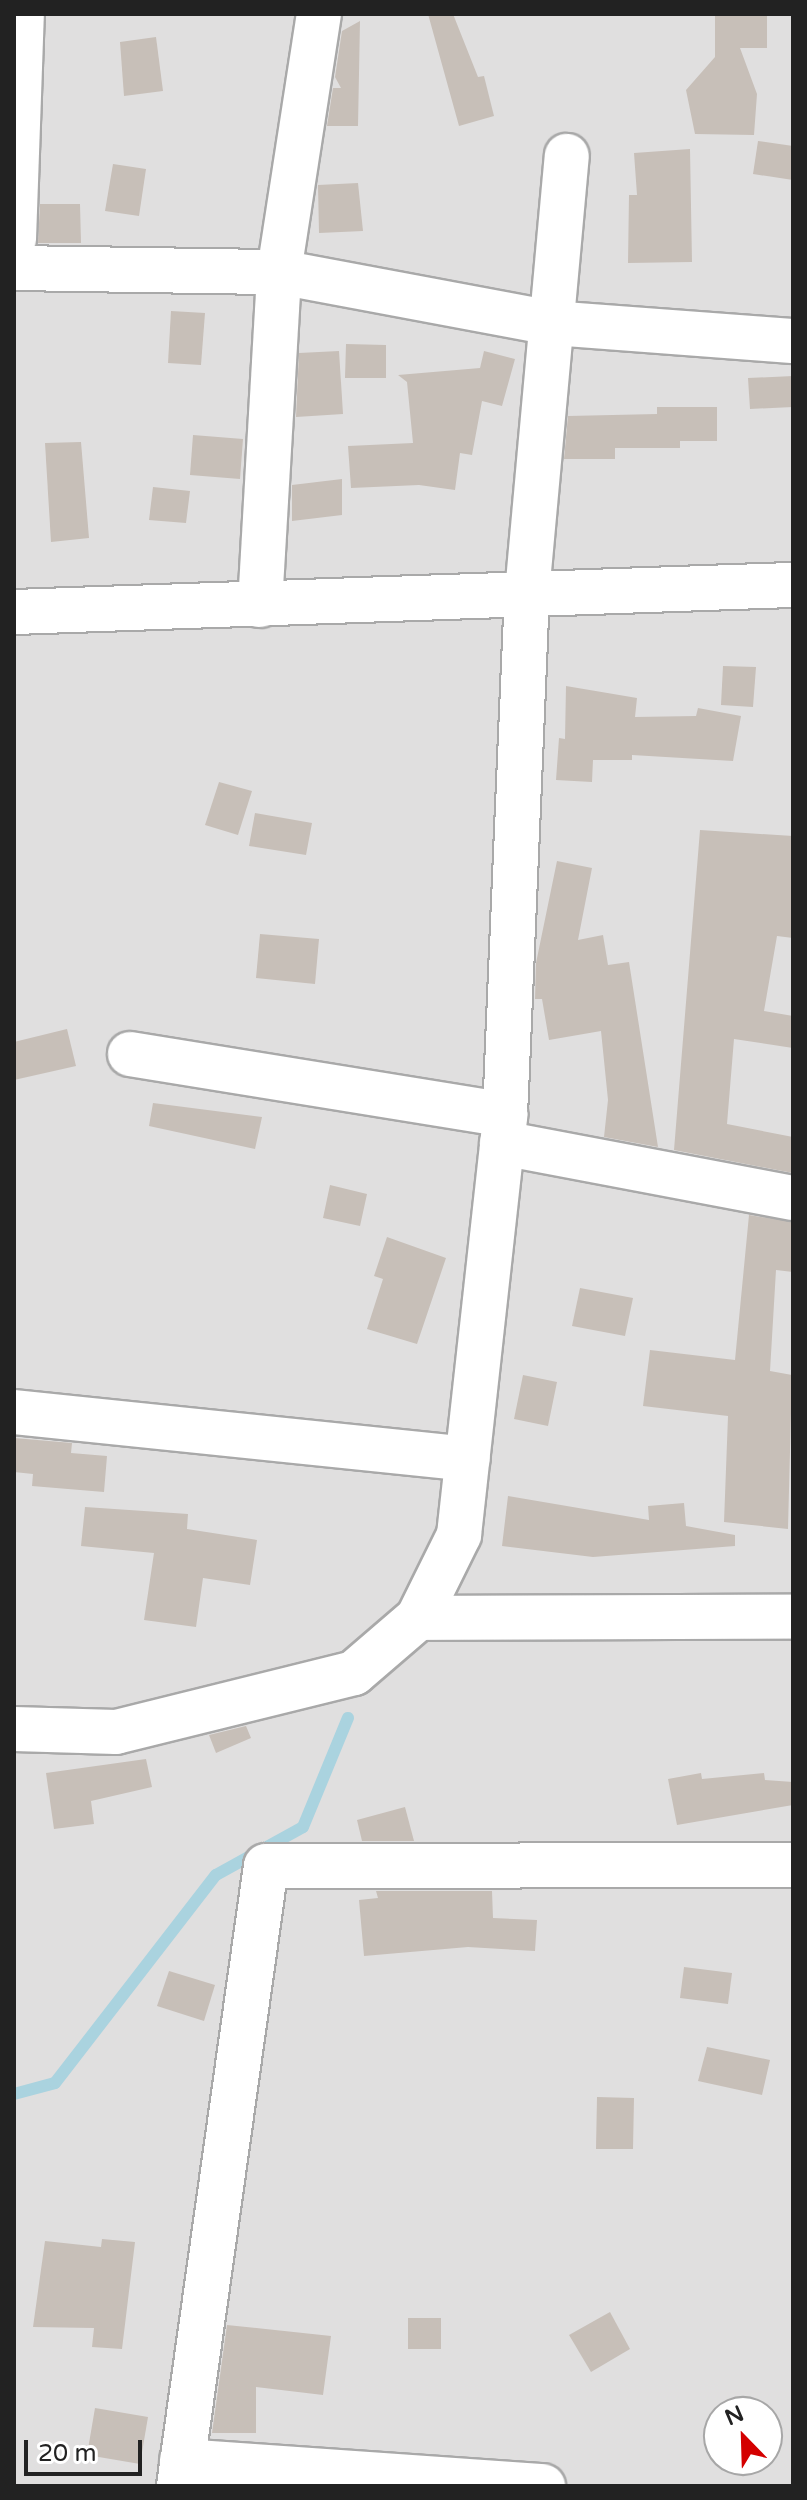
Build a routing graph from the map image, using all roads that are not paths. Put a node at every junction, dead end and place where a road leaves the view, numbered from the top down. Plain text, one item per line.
1 (22, 14) edge
2 (319, 14) edge
3 (567, 156) dead end
4 (14, 239) edge
5 (14, 268) edge
6 (279, 272) junction
7 (552, 323) junction
8 (793, 341) edge
9 (793, 585) edge
10 (527, 593) junction
11 (260, 605) junction
12 (14, 612) edge
13 (130, 1054) dead end
14 (504, 1129) junction
15 (793, 1198) edge
16 (14, 1412) edge
17 (468, 1459) junction
18 (793, 1617) edge
19 (418, 1618) junction
20 (14, 1729) edge
21 (793, 1865) edge
22 (180, 2474) edge
23 (543, 2486) edge

1 - 4 street
2 - 6 street
3 - 7 street
5 - 6 street
6 - 7 street
6 - 11 street
7 - 8 street
7 - 10 street
9 - 10 street
10 - 11 street
10 - 14 street
11 - 12 street
13 - 14 street
14 - 15 street
14 - 17 street
16 - 17 street
17 - 19 street
18 - 19 street
19 - 20 street
21 - 22 street
22 - 23 street

